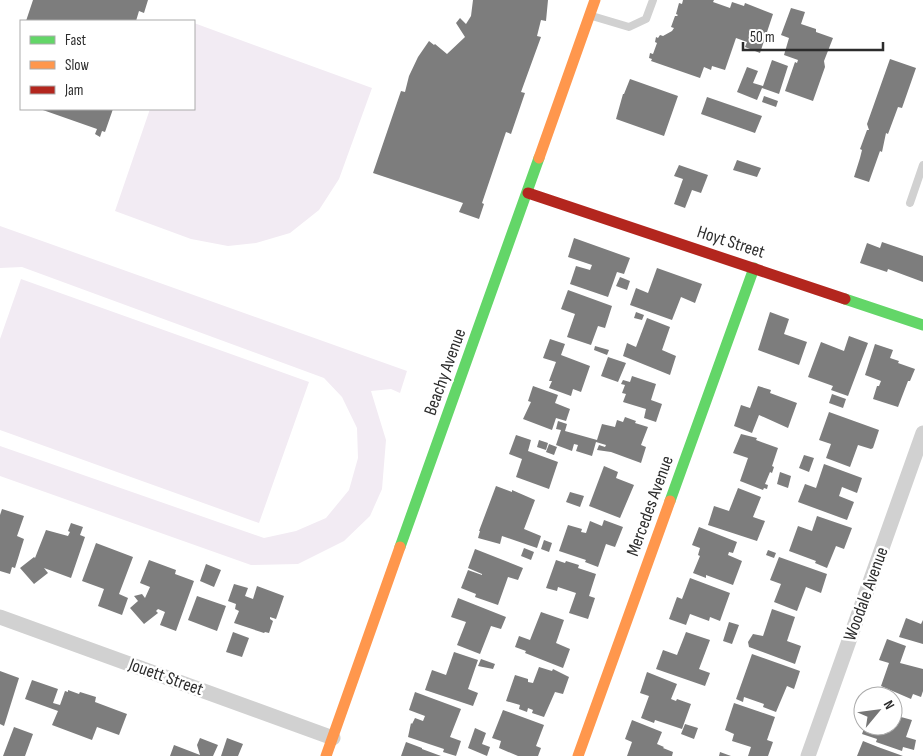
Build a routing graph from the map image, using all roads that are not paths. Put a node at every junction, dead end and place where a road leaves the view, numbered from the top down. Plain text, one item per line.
1 (595, 0) edge
2 (653, 0) edge
3 (590, 15) junction
4 (923, 165) edge
5 (528, 193) junction
6 (910, 203) dead end
7 (754, 268) junction
8 (923, 325) edge
9 (923, 433) edge
10 (0, 617) edge
11 (333, 738) junction
12 (326, 756) edge
13 (578, 756) edge
14 (808, 756) edge

1 - 3 street, Beachy Avenue
2 - 3 lane
3 - 5 street, Beachy Avenue
4 - 6 lane
5 - 7 street, Hoyt Street
5 - 11 street, Beachy Avenue
7 - 8 street, Hoyt Street
7 - 13 street, Mercedes Avenue
9 - 14 street, Woodale Avenue
10 - 11 street, Jouett Street
11 - 12 street, Beachy Avenue

